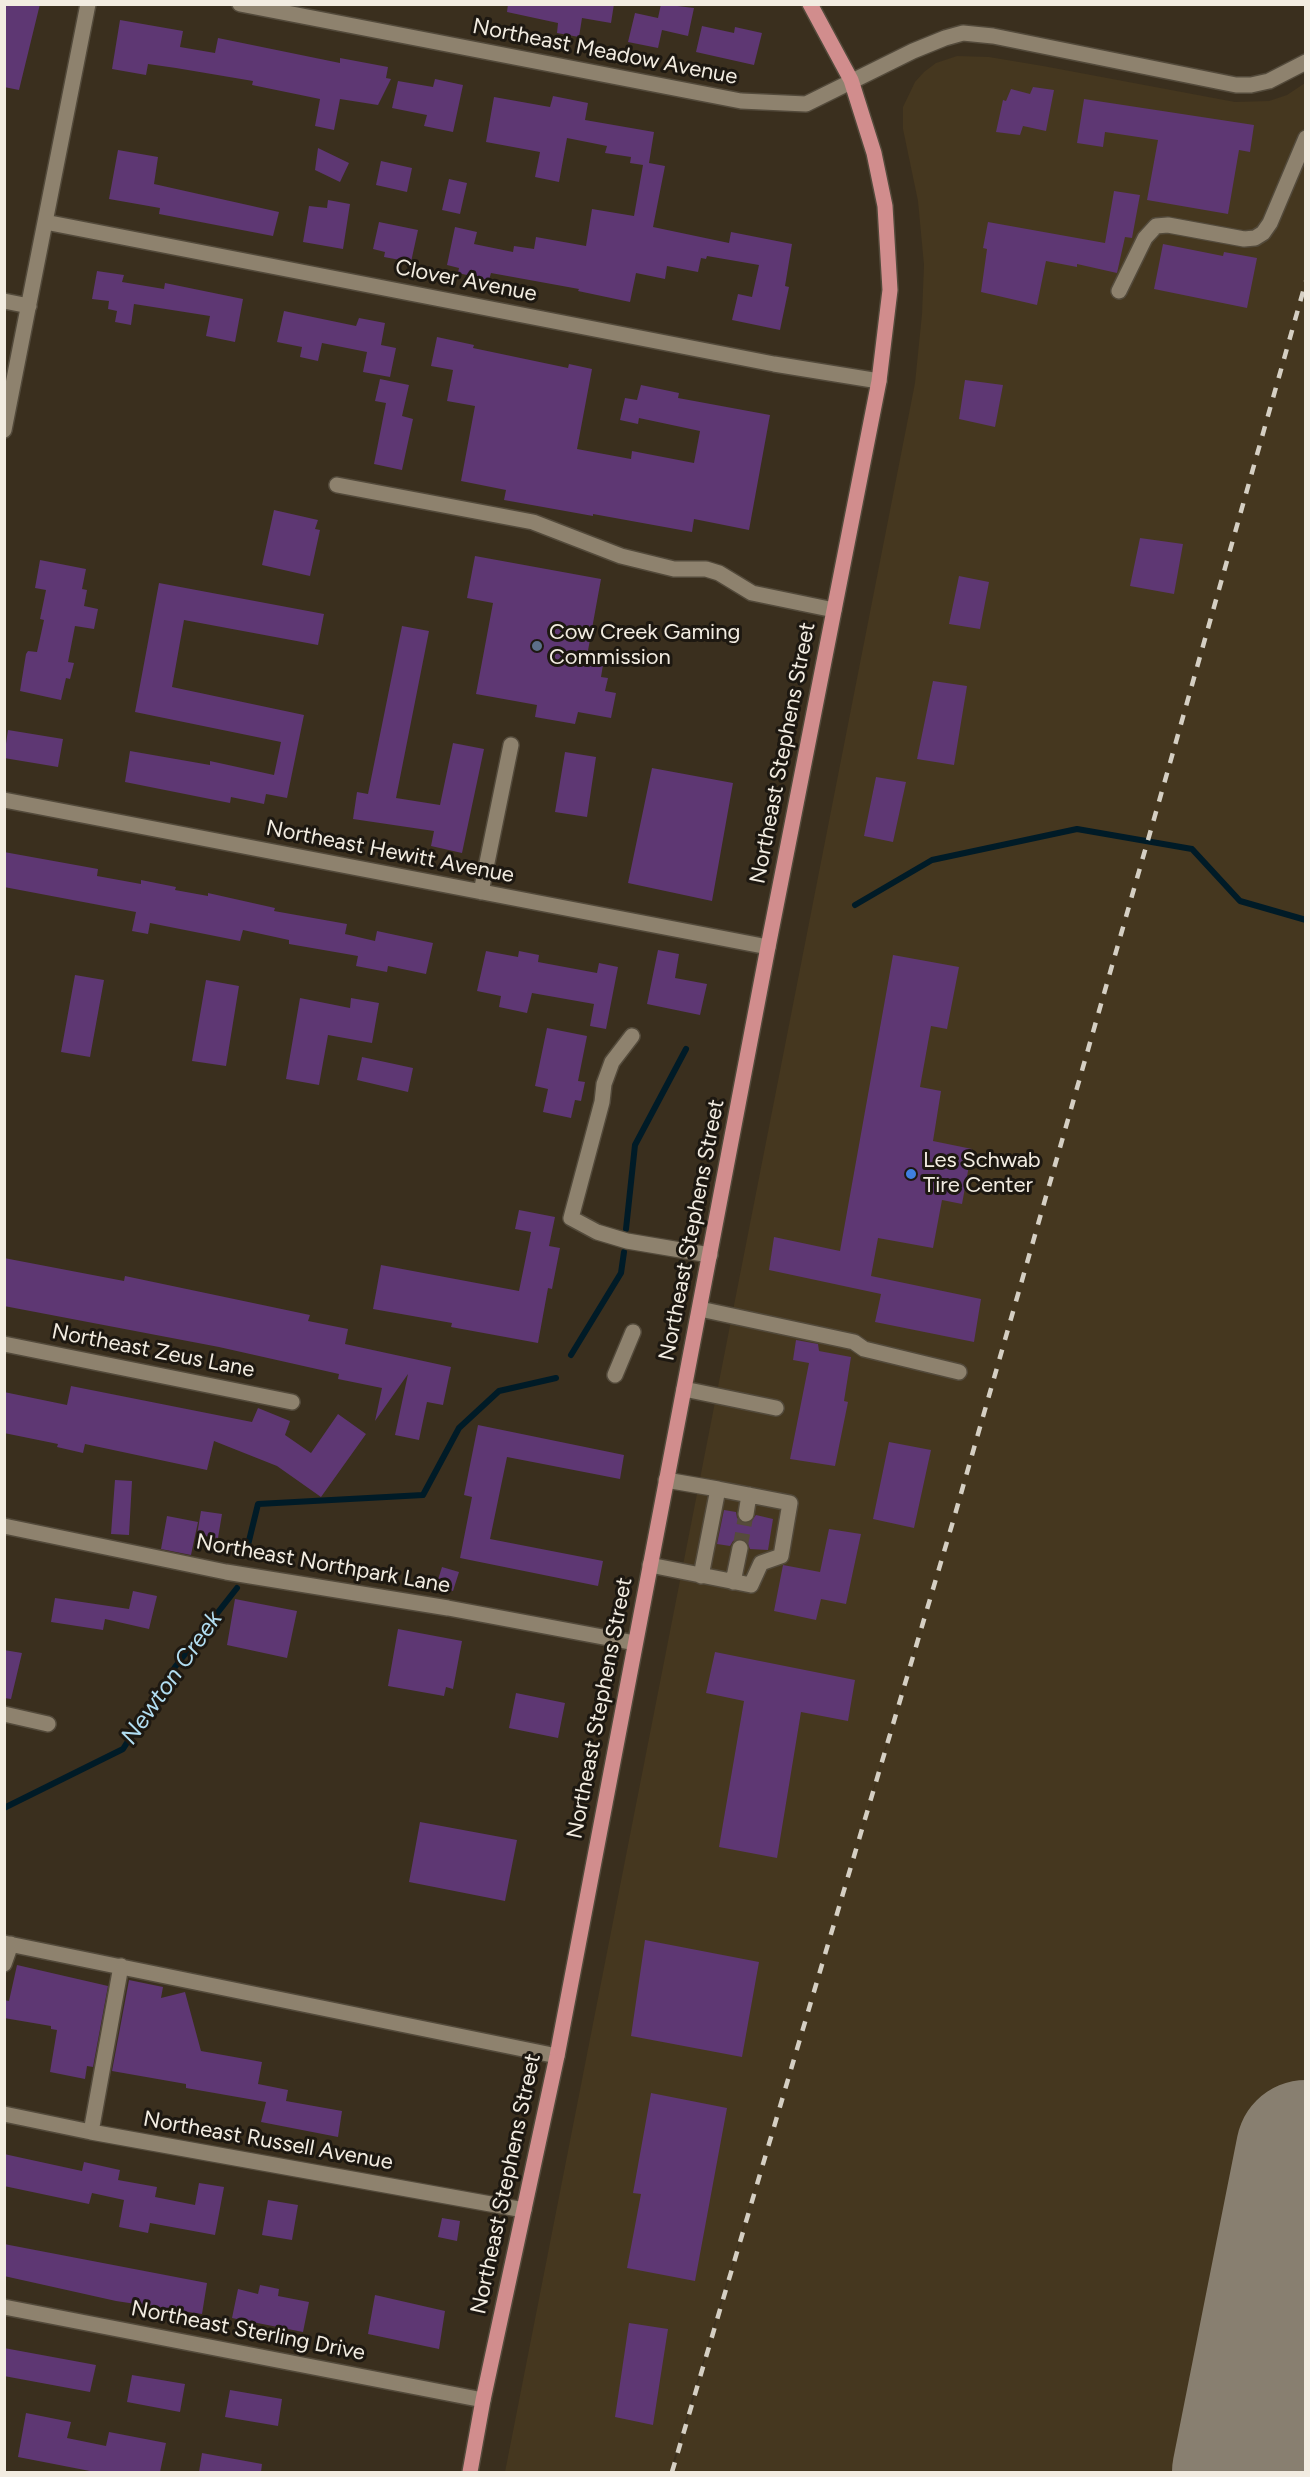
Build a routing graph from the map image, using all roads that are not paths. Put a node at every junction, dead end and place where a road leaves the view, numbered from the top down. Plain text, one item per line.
1 (88, 4) edge
2 (240, 4) edge
3 (810, 4) edge
4 (1305, 63) edge
5 (851, 80) junction
6 (1305, 138) edge
7 (45, 222) junction
8 (1119, 291) dead end
9 (4, 301) edge
10 (29, 306) junction
11 (879, 381) junction
12 (4, 430) edge
13 (337, 485) dead end
14 (834, 610) junction
15 (511, 745) dead end
16 (4, 800) edge
17 (481, 892) junction
18 (768, 947) junction
19 (632, 1036) dead end
20 (710, 1255) junction
21 (700, 1309) junction
22 (633, 1332) dead end
23 (4, 1344) edge
24 (959, 1372) dead end
25 (615, 1375) dead end
26 (684, 1389) junction
27 (292, 1402) dead end
28 (776, 1408) dead end
29 (666, 1480) junction
30 (718, 1489) junction
31 (749, 1495) junction
32 (746, 1514) tunnel mouth
33 (4, 1526) edge
34 (740, 1548) tunnel mouth
35 (650, 1565) junction
36 (701, 1575) junction
37 (733, 1582) junction
38 (635, 1643) junction
39 (4, 1714) edge
40 (48, 1724) dead end
41 (8, 1944) edge
42 (4, 1964) edge
43 (121, 1966) junction
44 (557, 2055) junction
45 (4, 2114) edge
46 (91, 2132) junction
47 (524, 2210) junction
48 (4, 2307) edge
49 (483, 2400) junction
50 (470, 2472) edge

1 - 7 street
2 - 5 street, Northeast Meadow Avenue
3 - 5 main road, Northeast Stephens Street
4 - 5 street, Northeast Meadow Avenue
5 - 11 main road, Northeast Stephens Street
6 - 8 street
7 - 10 street
7 - 11 street, Clover Avenue
9 - 10 street
10 - 12 street
11 - 14 main road, Northeast Stephens Street
13 - 14 street
14 - 18 main road, Northeast Stephens Street
15 - 17 street
16 - 17 street, Northeast Hewitt Avenue
17 - 18 street, Northeast Hewitt Avenue
18 - 20 main road, Northeast Stephens Street
19 - 20 street
20 - 21 main road, Northeast Stephens Street
21 - 24 street
21 - 26 main road, Northeast Stephens Street
22 - 25 street
23 - 27 street, Northeast Zeus Lane
26 - 28 street
26 - 29 main road, Northeast Stephens Street
29 - 30 street
29 - 35 main road, Northeast Stephens Street
30 - 31 street
30 - 36 street
31 - 32 street
31 - 37 street
33 - 38 street, Northeast Northpark Lane
34 - 37 street
35 - 36 street
35 - 38 main road, Northeast Stephens Street
36 - 37 street
38 - 44 main road, Northeast Stephens Street
39 - 40 street
41 - 42 street
41 - 43 street
43 - 44 street
43 - 46 street
44 - 47 main road, Northeast Stephens Street
45 - 46 street, Northeast Russell Avenue
46 - 47 street, Northeast Russell Avenue
47 - 49 main road, Northeast Stephens Street
48 - 49 street, Northeast Sterling Drive
49 - 50 main road, Northeast Stephens Street

